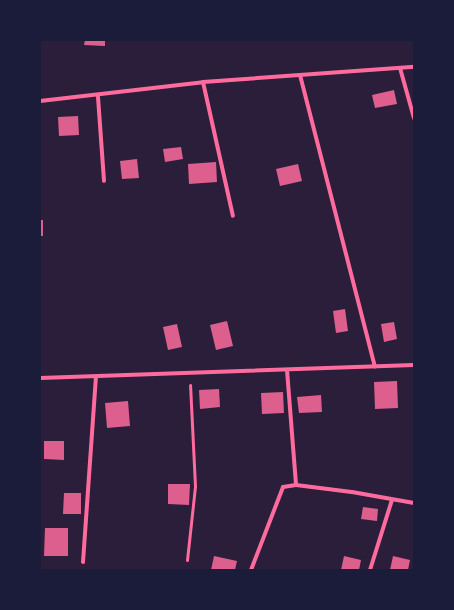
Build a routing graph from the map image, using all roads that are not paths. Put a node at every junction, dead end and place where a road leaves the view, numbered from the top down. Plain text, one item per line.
1 (414, 67) edge
2 (400, 68) junction
3 (300, 75) junction
4 (203, 82) junction
5 (98, 97) junction
6 (40, 101) edge
7 (414, 118) edge
8 (104, 181) dead end
9 (233, 216) dead end
10 (414, 365) edge
11 (375, 367) junction
12 (287, 370) junction
13 (96, 376) junction
14 (40, 378) edge
15 (296, 485) junction
16 (392, 500) junction
17 (414, 503) edge
18 (83, 562) dead end
19 (251, 570) edge
20 (370, 570) edge

1 - 2 lane
2 - 3 lane
2 - 7 lane
3 - 4 lane
3 - 11 lane
4 - 5 lane
4 - 9 lane
5 - 6 lane
5 - 8 lane
10 - 11 lane
11 - 12 lane
12 - 13 lane
12 - 15 lane
13 - 14 lane
13 - 18 lane
15 - 16 lane
15 - 19 lane
16 - 17 lane
16 - 20 lane

